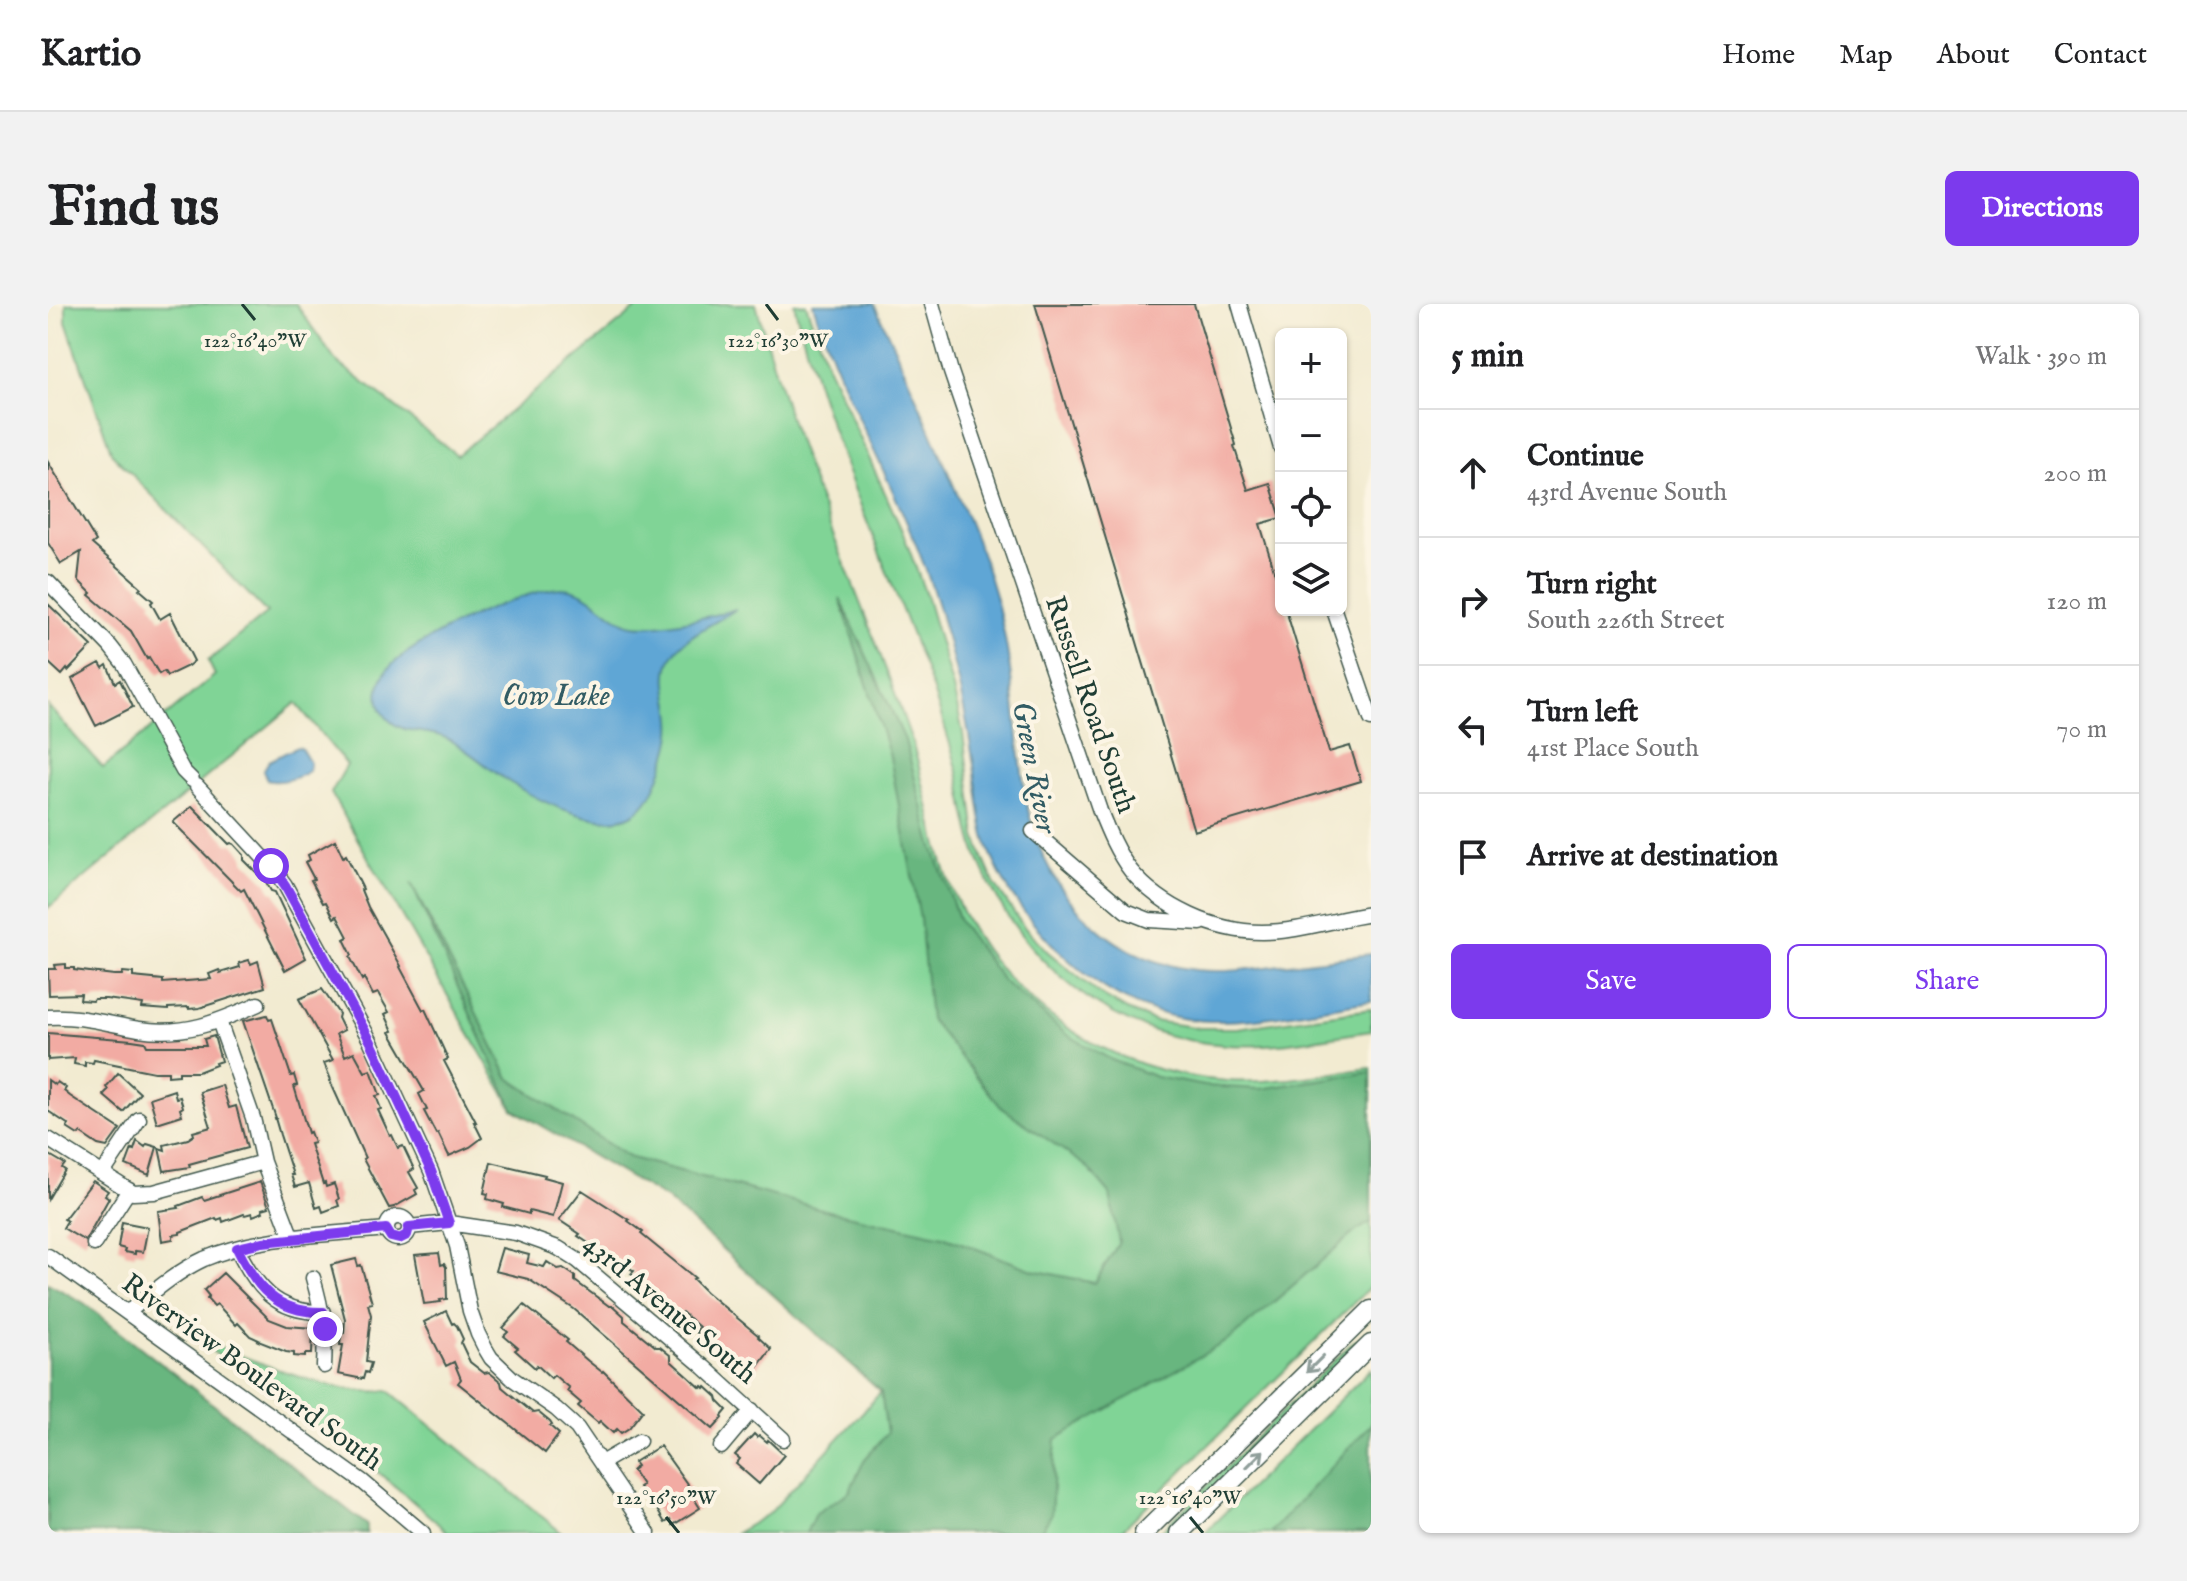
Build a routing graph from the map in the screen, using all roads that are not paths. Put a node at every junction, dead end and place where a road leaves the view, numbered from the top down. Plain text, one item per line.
1 (932, 304) edge
2 (1239, 304) edge
3 (1275, 427) edge
4 (48, 582) edge
5 (1336, 616) edge
6 (1371, 719) edge
7 (1033, 831) dead end
8 (1371, 914) edge
9 (1216, 924) junction
10 (258, 1004) dead end
11 (48, 1017) edge
12 (219, 1021) junction
13 (139, 1119) dead end
14 (48, 1139) edge
15 (263, 1162) junction
16 (103, 1173) junction
17 (131, 1191) junction
18 (449, 1223) junction
19 (292, 1238) junction
20 (94, 1244) dead end
21 (237, 1248) junction
22 (48, 1256) edge
23 (313, 1278) dead end
24 (1371, 1310) edge
25 (128, 1312) junction
26 (323, 1312) junction
27 (1371, 1344) edge
28 (324, 1366) dead end
29 (752, 1410) junction
30 (783, 1439) dead end
31 (639, 1441) dead end
32 (721, 1447) dead end
33 (601, 1463) junction
34 (423, 1533) edge
35 (648, 1533) edge
36 (1144, 1533) edge
37 (1179, 1533) edge

1 - 9 street, Russell Road South
2 - 3 street
4 - 18 street
5 - 6 street
7 - 9 street
8 - 9 street, Russell Road South
10 - 12 street
11 - 12 street
12 - 15 street
13 - 16 street
14 - 16 street
15 - 17 street
15 - 19 street
16 - 17 street
17 - 20 street
18 - 19 street, 43rd Avenue South
18 - 29 street, 43rd Avenue South
18 - 33 street
19 - 21 street
21 - 25 street
21 - 26 street
22 - 25 street, Riverview Boulevard South
23 - 26 street
24 -> 36 main road
25 - 34 street, Riverview Boulevard South
26 - 28 street
37 -> 27 main road
29 - 30 street, 43rd Avenue South
29 - 32 street
31 - 33 street
33 - 35 street

